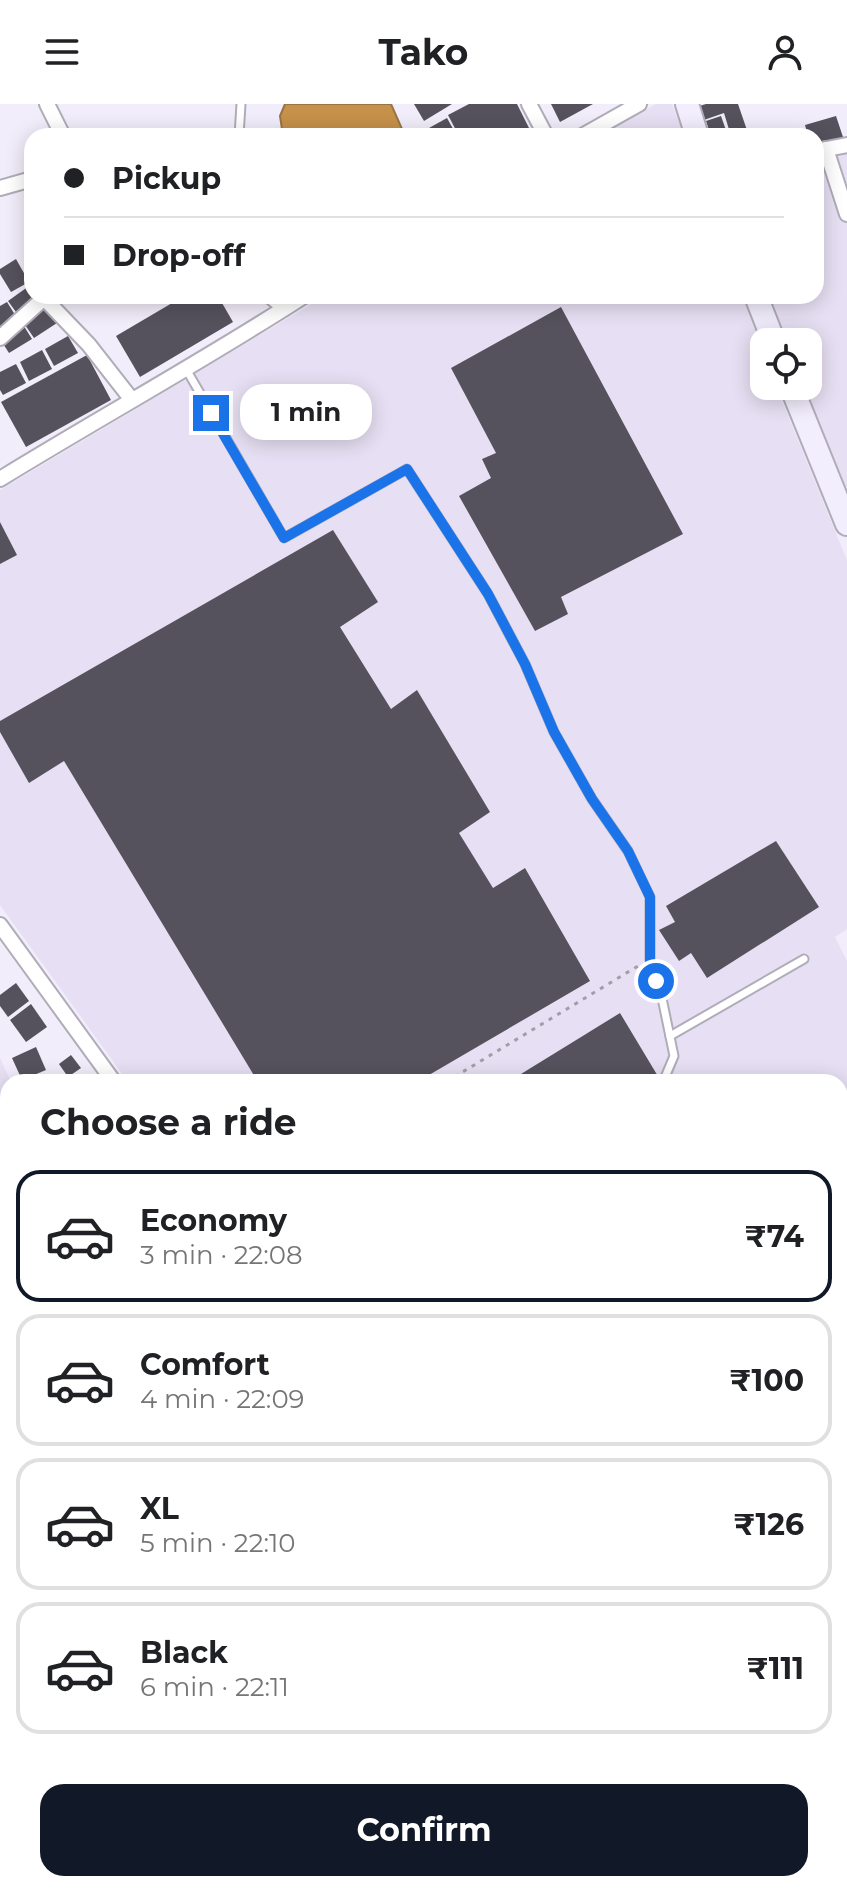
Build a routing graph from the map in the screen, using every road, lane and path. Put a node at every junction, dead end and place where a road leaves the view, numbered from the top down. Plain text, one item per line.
1 (47, 104) edge
2 (241, 104) edge
3 (529, 104) edge
4 (639, 104) edge
5 (687, 104) edge
6 (59, 128) edge
7 (240, 128) edge
8 (542, 128) edge
9 (596, 128) edge
10 (694, 128) edge
11 (847, 145) edge
12 (824, 149) edge
13 (824, 157) edge
14 (24, 181) edge
15 (0, 188) edge
16 (847, 214) edge
17 (36, 304) edge
18 (51, 304) edge
19 (280, 304) edge
20 (291, 304) edge
21 (759, 304) edge
22 (285, 308) junction
23 (769, 328) edge
24 (0, 338) edge
25 (186, 369) junction
26 (132, 400) junction
27 (797, 400) edge
28 (0, 479) edge
29 (847, 524) edge
30 (0, 925) edge
31 (804, 959) dead end
32 (650, 960) junction
33 (670, 1036) junction
34 (108, 1074) edge
35 (460, 1074) edge
36 (666, 1074) edge

1 - 6 street
2 - 7 lane
3 - 8 street
4 - 9 street
5 - 10 street
11 - 12 street
13 - 16 street
14 - 15 street
17 - 24 street
18 - 26 street
19 - 22 street
20 - 22 street
21 - 23 street
22 - 25 street
25 - 26 street
25 - 32 lane
26 - 28 street
27 - 29 street
30 - 34 street
31 - 33 lane
32 - 33 lane
32 - 35 path
33 - 36 lane

